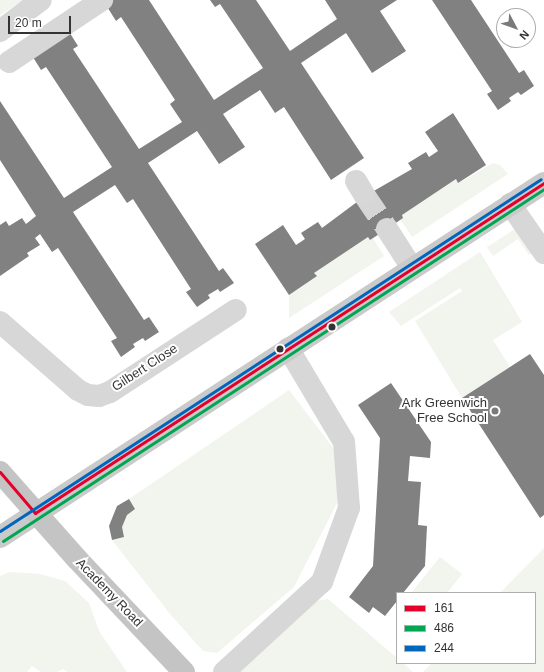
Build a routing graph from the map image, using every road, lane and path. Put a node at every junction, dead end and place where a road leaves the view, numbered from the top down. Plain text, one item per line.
1 (41, 0) edge
2 (102, 0) edge
3 (0, 31) edge
4 (9, 62) dead end
5 (544, 183) edge
6 (510, 204) junction
7 (387, 229) tunnel mouth
8 (544, 253) edge
9 (412, 268) junction
10 (236, 310) dead end
11 (0, 322) edge
12 (288, 348) junction
13 (0, 472) edge
14 (36, 513) junction
15 (0, 537) edge
16 (184, 672) edge
17 (224, 672) edge

1 - 3 street
2 - 4 street
5 - 6 main road
6 - 8 street
6 - 9 main road
7 - 9 street
9 - 12 main road
10 - 11 street, Gilbert Close
12 - 14 main road
12 - 17 street
13 - 14 highway, Academy Road
14 - 15 main road
14 - 16 highway, Academy Road

